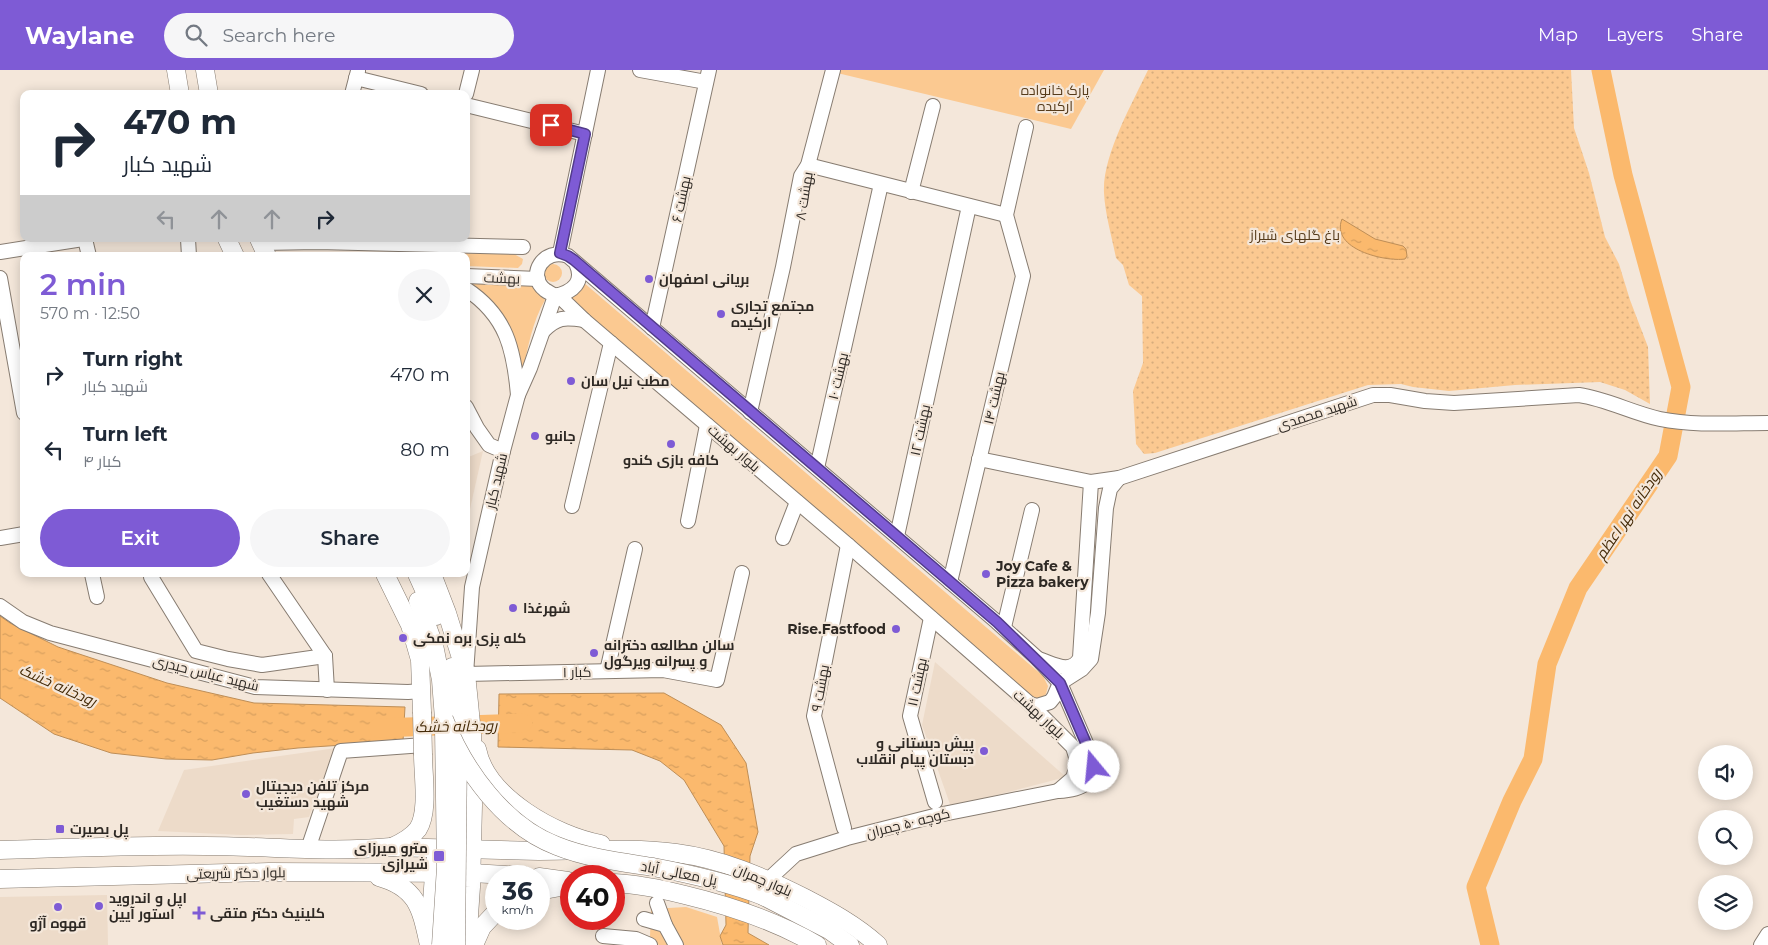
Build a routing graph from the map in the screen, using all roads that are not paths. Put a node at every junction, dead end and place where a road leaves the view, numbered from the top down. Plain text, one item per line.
1 (176, 70) edge
2 (205, 70) edge
3 (472, 70) edge
4 (598, 70) edge
5 (640, 70) edge
6 (833, 70) edge
7 (357, 74) edge
8 (708, 76) edge
9 (179, 90) edge
10 (208, 90) edge
11 (353, 90) edge
12 (408, 90) edge
13 (467, 90) edge
14 (470, 106) edge
15 (933, 106) dead end
16 (1026, 127) dead end
17 (585, 134) junction
18 (808, 165) junction
19 (881, 184) junction
20 (912, 192) junction
21 (969, 206) junction
22 (1006, 215) junction
23 (65, 242) edge
24 (299, 242) edge
25 (369, 242) edge
26 (262, 246) edge
27 (523, 248) dead end
28 (0, 252) edge
29 (560, 253) junction
30 (576, 263) junction
31 (470, 276) edge
32 (0, 278) edge
33 (538, 279) junction
34 (470, 292) edge
35 (556, 295) junction
36 (584, 320) junction
37 (652, 328) junction
38 (542, 331) junction
39 (611, 343) junction
40 (6, 346) edge
41 (518, 395) junction
42 (20, 398) edge
43 (754, 414) junction
44 (470, 415) edge
45 (1768, 424) edge
46 (707, 425) junction
47 (503, 450) junction
48 (979, 458) junction
49 (817, 468) junction
50 (1119, 478) junction
51 (1091, 482) junction
52 (797, 502) junction
53 (572, 506) dead end
54 (1032, 510) dead end
55 (688, 521) dead end
56 (20, 535) edge
57 (897, 536) junction
58 (0, 538) edge
59 (783, 538) dead end
60 (848, 545) junction
61 (635, 550) dead end
62 (742, 573) dead end
63 (93, 577) edge
64 (151, 577) dead end
65 (271, 577) edge
66 (386, 577) edge
67 (406, 577) edge
68 (417, 577) edge
69 (433, 577) edge
70 (950, 582) junction
71 (98, 597) dead end
72 (0, 606) edge
73 (931, 618) junction
74 (1004, 627) junction
75 (325, 656) junction
76 (1037, 658) junction
77 (606, 671) junction
78 (466, 674) junction
79 (1060, 683) junction
80 (326, 690) junction
81 (422, 691) junction
82 (1030, 704) junction
83 (444, 719) junction
84 (470, 740) junction
85 (424, 750) junction
86 (1058, 791) junction
87 (935, 802) dead end
88 (424, 804) junction
89 (473, 805) junction
90 (844, 828) dead end
91 (176, 846) junction
92 (204, 846) junction
93 (391, 847) junction
94 (435, 848) junction
95 (472, 848) junction
96 (308, 849) junction
97 (0, 850) edge
98 (636, 850) junction
99 (540, 851) junction
100 (536, 865) edge
101 (434, 872) junction
102 (203, 873) junction
103 (472, 873) junction
104 (174, 874) junction
105 (368, 874) junction
106 (485, 874) edge
107 (761, 876) junction
108 (0, 879) edge
109 (625, 884) edge
110 (657, 903) dead end
111 (433, 904) junction
112 (644, 919) dead end
113 (485, 924) edge
114 (665, 925) junction
115 (1768, 934) edge
116 (603, 936) dead end
117 (429, 945) edge
118 (440, 945) edge
119 (456, 945) edge
120 (461, 945) edge
121 (467, 945) edge
122 (474, 945) edge
123 (650, 945) edge
124 (676, 945) edge
125 (817, 945) edge
126 (850, 945) edge
127 (878, 945) edge
128 (1761, 945) edge

1 - 9 main road
2 - 10 main road
3 - 13 street
4 - 17 street
5 - 8 street
6 - 18 street, ۸ بهشت
7 - 11 street
7 - 12 street
8 - 37 street, ۶ بهشت
14 - 17 street
15 - 20 street
16 - 22 street
17 - 29 street
18 - 19 street
18 - 43 street, ۸ بهشت
19 - 20 street
19 - 49 street, ۱۰ بهشت
20 - 21 street
21 - 22 street
21 - 57 street, ۱۲ بهشت
22 - 48 street, ۱۴ بهشت
23 - 28 street
24 - 26 street
25 - 27 street
29 - 30 street
29 - 33 street
30 - 35 street
30 - 37 street, بلوار بهشت
31 - 33 street, بهشت
32 - 40 street
33 - 35 street
34 - 41 street
35 - 36 street, بلوار بهشت
35 - 38 street, شهید کبار
36 - 38 street
36 - 39 street, بلوار بهشت
37 - 43 street, بلوار بهشت
38 - 41 street, شهید کبار
39 - 46 street, بلوار بهشت
39 - 53 street
40 - 42 street
41 - 47 street, شهید کبار
43 - 49 street, بلوار بهشت
44 - 47 street
45 - 50 street, شهید محمدی
46 - 52 street, بلوار بهشت
46 - 55 street
47 - 78 street, شهید کبار
48 - 51 street, شهید محمدی
48 - 70 street, ۱۴ بهشت
49 - 57 street, بلوار بهشت
50 - 51 street, شهید محمدی
50 - 79 street
51 - 76 street
52 - 59 street
52 - 60 street, بلوار بهشت
54 - 74 street
56 - 58 street
57 - 70 street, بلوار بهشت
60 - 73 street, بلوار بهشت
60 - 90 street, ۹ بهشت
61 - 77 street
62 - 77 street, ۱ کبار
63 - 71 street
64 - 75 street
65 - 75 street
66 - 81 main road
67 - 83 main road
68 - 84 main road
69 - 78 main road
70 - 74 street, بلوار بهشت
72 - 80 street, شهید عباس حیدری
73 - 82 street, بلوار بهشت
73 - 87 street, ۱۱ بهشت
74 - 76 street, بلوار بهشت
75 - 80 street
76 - 79 street, بلوار بهشت
77 - 78 street, ۱ کبار
78 - 84 main road
79 - 82 street
79 - 86 street, بلوار بهشت
80 - 81 street, شهید عباس حیدری
81 - 85 main road, bridge
82 - 86 street, بلوار بهشت
83 - 118 main road, bridge
83 - 126 main road, پل معالی آباد, bridge
84 - 89 main road
84 - 98 main road, بلوار چمران
84 - 119 main road, bridge
85 - 88 main road
85 - 96 street
86 - 107 street, کوچه ۵۰ چمران
88 - 89 main road
88 - 93 main road
89 - 95 main road
91 - 92 main road, بلوار دکتر شریعتی
91 - 97 main road, بلوار دکتر شریعتی
91 - 104 main road
92 - 96 main road, بلوار دکتر شریعتی
92 - 102 main road
93 - 94 main road, بلوار دکتر شریعتی
93 - 96 main road, بلوار دکتر شریعتی
94 - 95 main road, بلوار چمران
94 - 101 main road
95 - 99 main road, بلوار چمران
95 - 103 main road
98 - 99 main road, بلوار چمران
98 - 107 main road, بلوار چمران
99 - 100 main road
101 - 103 main road, بلوار دکتر شریعتی
101 - 105 main road, بلوار دکتر شریعتی
101 - 111 main road
102 - 104 main road, بلوار دکتر شریعتی
102 - 105 main road, بلوار دکتر شریعتی
103 - 106 main road
103 - 121 main road
104 - 108 main road, بلوار دکتر شریعتی
105 - 117 main road
107 - 127 main road, بلوار چمران
109 - 125 main road
110 - 114 street
111 - 117 main road
111 - 120 main road
112 - 114 street
113 - 122 main road
114 - 124 street
115 - 128 street
116 - 123 street

